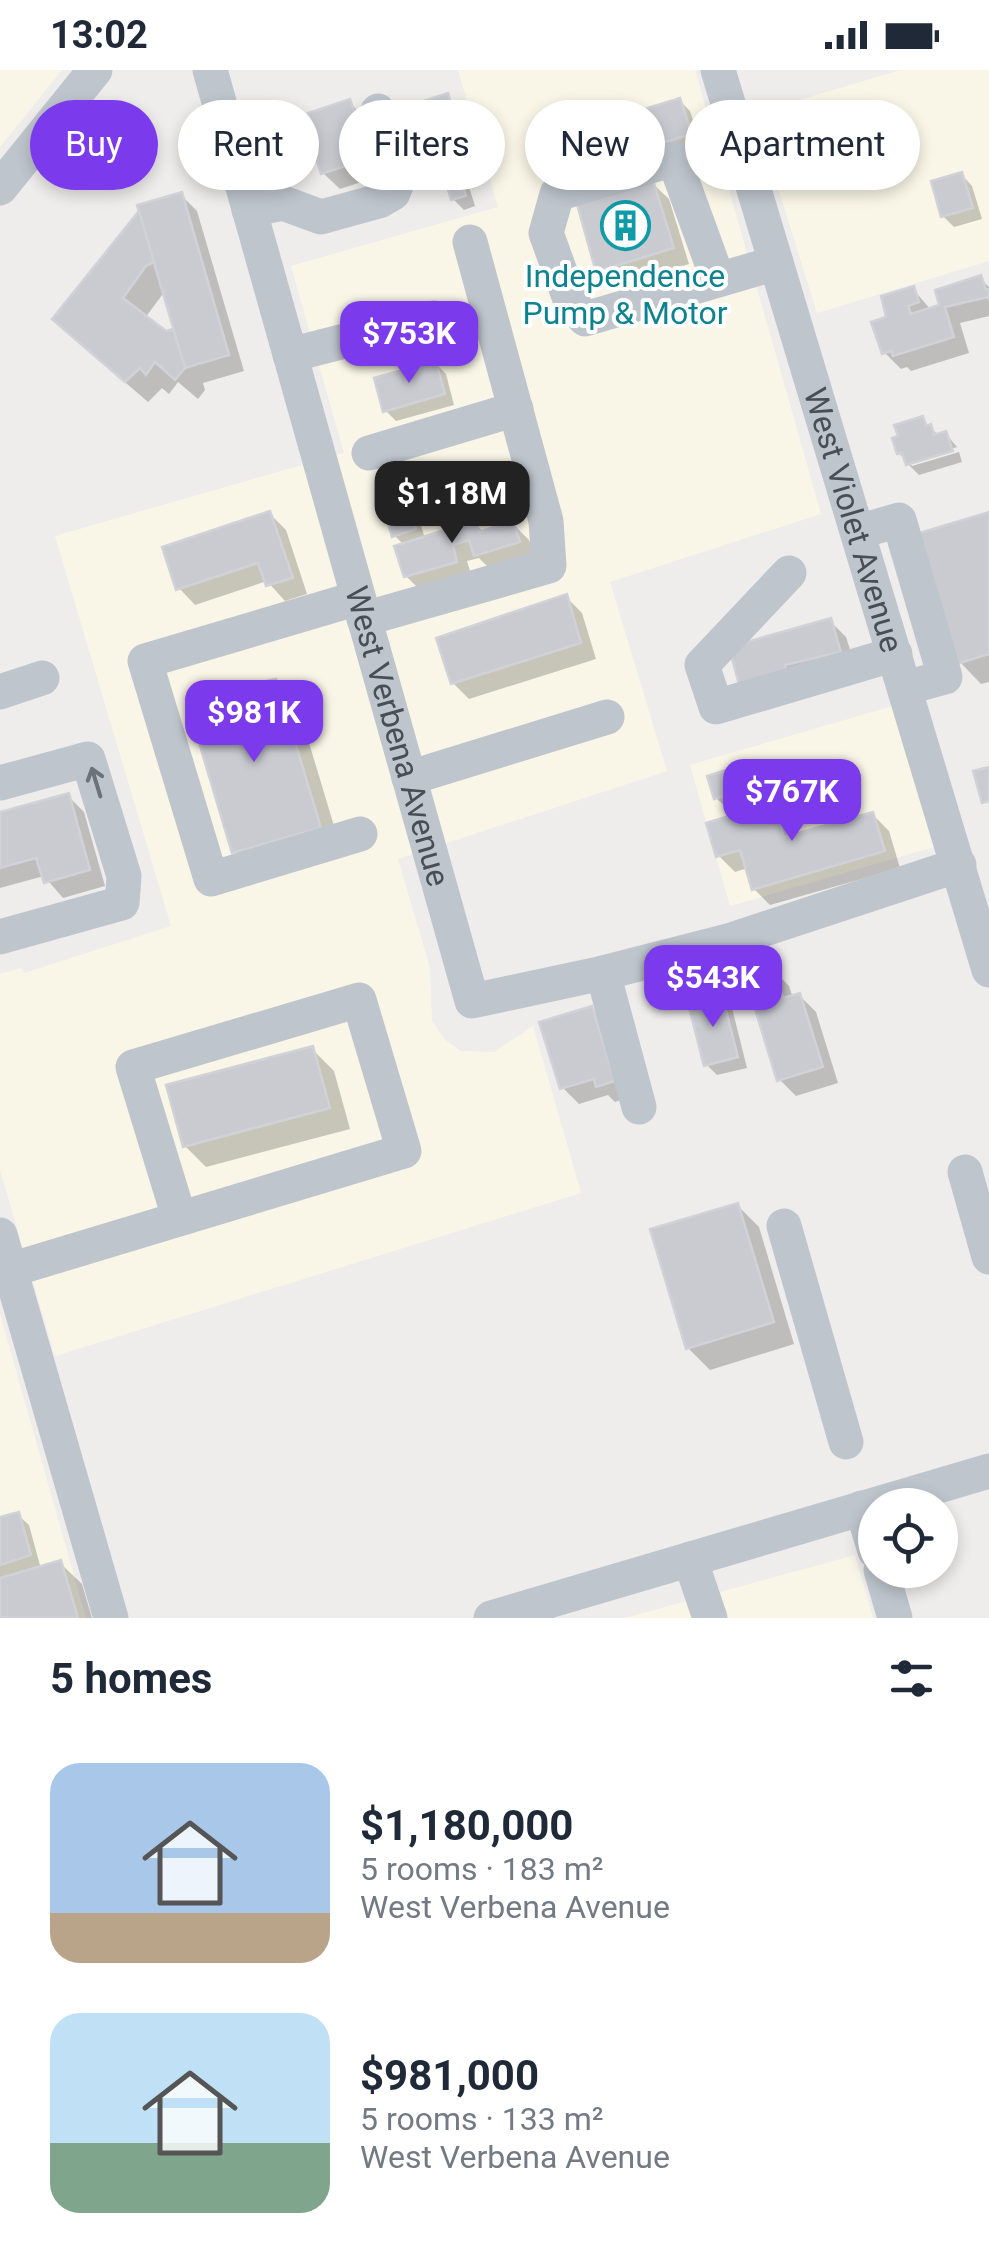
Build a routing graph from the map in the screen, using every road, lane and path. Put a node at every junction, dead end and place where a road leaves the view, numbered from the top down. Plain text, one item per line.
1 (95, 70) edge
2 (210, 70) edge
3 (718, 70) edge
4 (0, 188) edge
5 (394, 190) edge
6 (249, 210) junction
7 (470, 242) dead end
8 (776, 263) junction
9 (718, 280) junction
10 (434, 318) dead end
11 (290, 355) junction
12 (516, 410) junction
13 (368, 453) dead end
14 (858, 532) junction
15 (788, 573) dead end
16 (361, 608) junction
17 (900, 671) junction
18 (42, 678) dead end
19 (0, 692) edge
20 (607, 716) dead end
21 (409, 778) junction
22 (0, 783) edge
23 (360, 834) dead end
24 (959, 865) junction
25 (0, 937) edge
26 (989, 970) edge
27 (603, 973) junction
28 (638, 1107) dead end
29 (965, 1172) dead end
30 (180, 1217) junction
31 (784, 1226) dead end
32 (989, 1257) edge
33 (4, 1258) edge
34 (13, 1328) edge
35 (846, 1442) dead end
36 (989, 1472) edge
37 (933, 1488) edge
38 (858, 1509) edge
39 (690, 1559) junction
40 (885, 1588) edge
41 (111, 1618) edge
42 (491, 1618) edge
43 (710, 1618) edge
44 (894, 1618) edge

1 - 4 street
2 - 6 street, West Verbena Avenue
3 - 8 street, West Violet Avenue
5 - 6 street
6 - 11 street, West Verbena Avenue
7 - 12 street
8 - 9 street
8 - 14 street, West Violet Avenue
9 - 9 street
10 - 11 street
11 - 16 street, West Verbena Avenue
12 - 13 street
12 - 16 street
14 - 17 street, West Violet Avenue
14 - 17 street
15 - 17 street
16 - 21 street, West Verbena Avenue
16 - 23 street
17 - 24 street, West Violet Avenue
18 - 19 street
20 - 21 street
21 - 27 street, West Verbena Avenue
25 -> 22 street
24 - 26 street, West Violet Avenue
24 - 27 street
27 - 28 street
29 - 32 street
30 - 30 street
30 - 33 street
31 - 35 street
33 - 34 street
34 - 41 street
36 - 37 street
38 - 39 street
39 - 42 street
39 - 43 street
40 - 44 street

